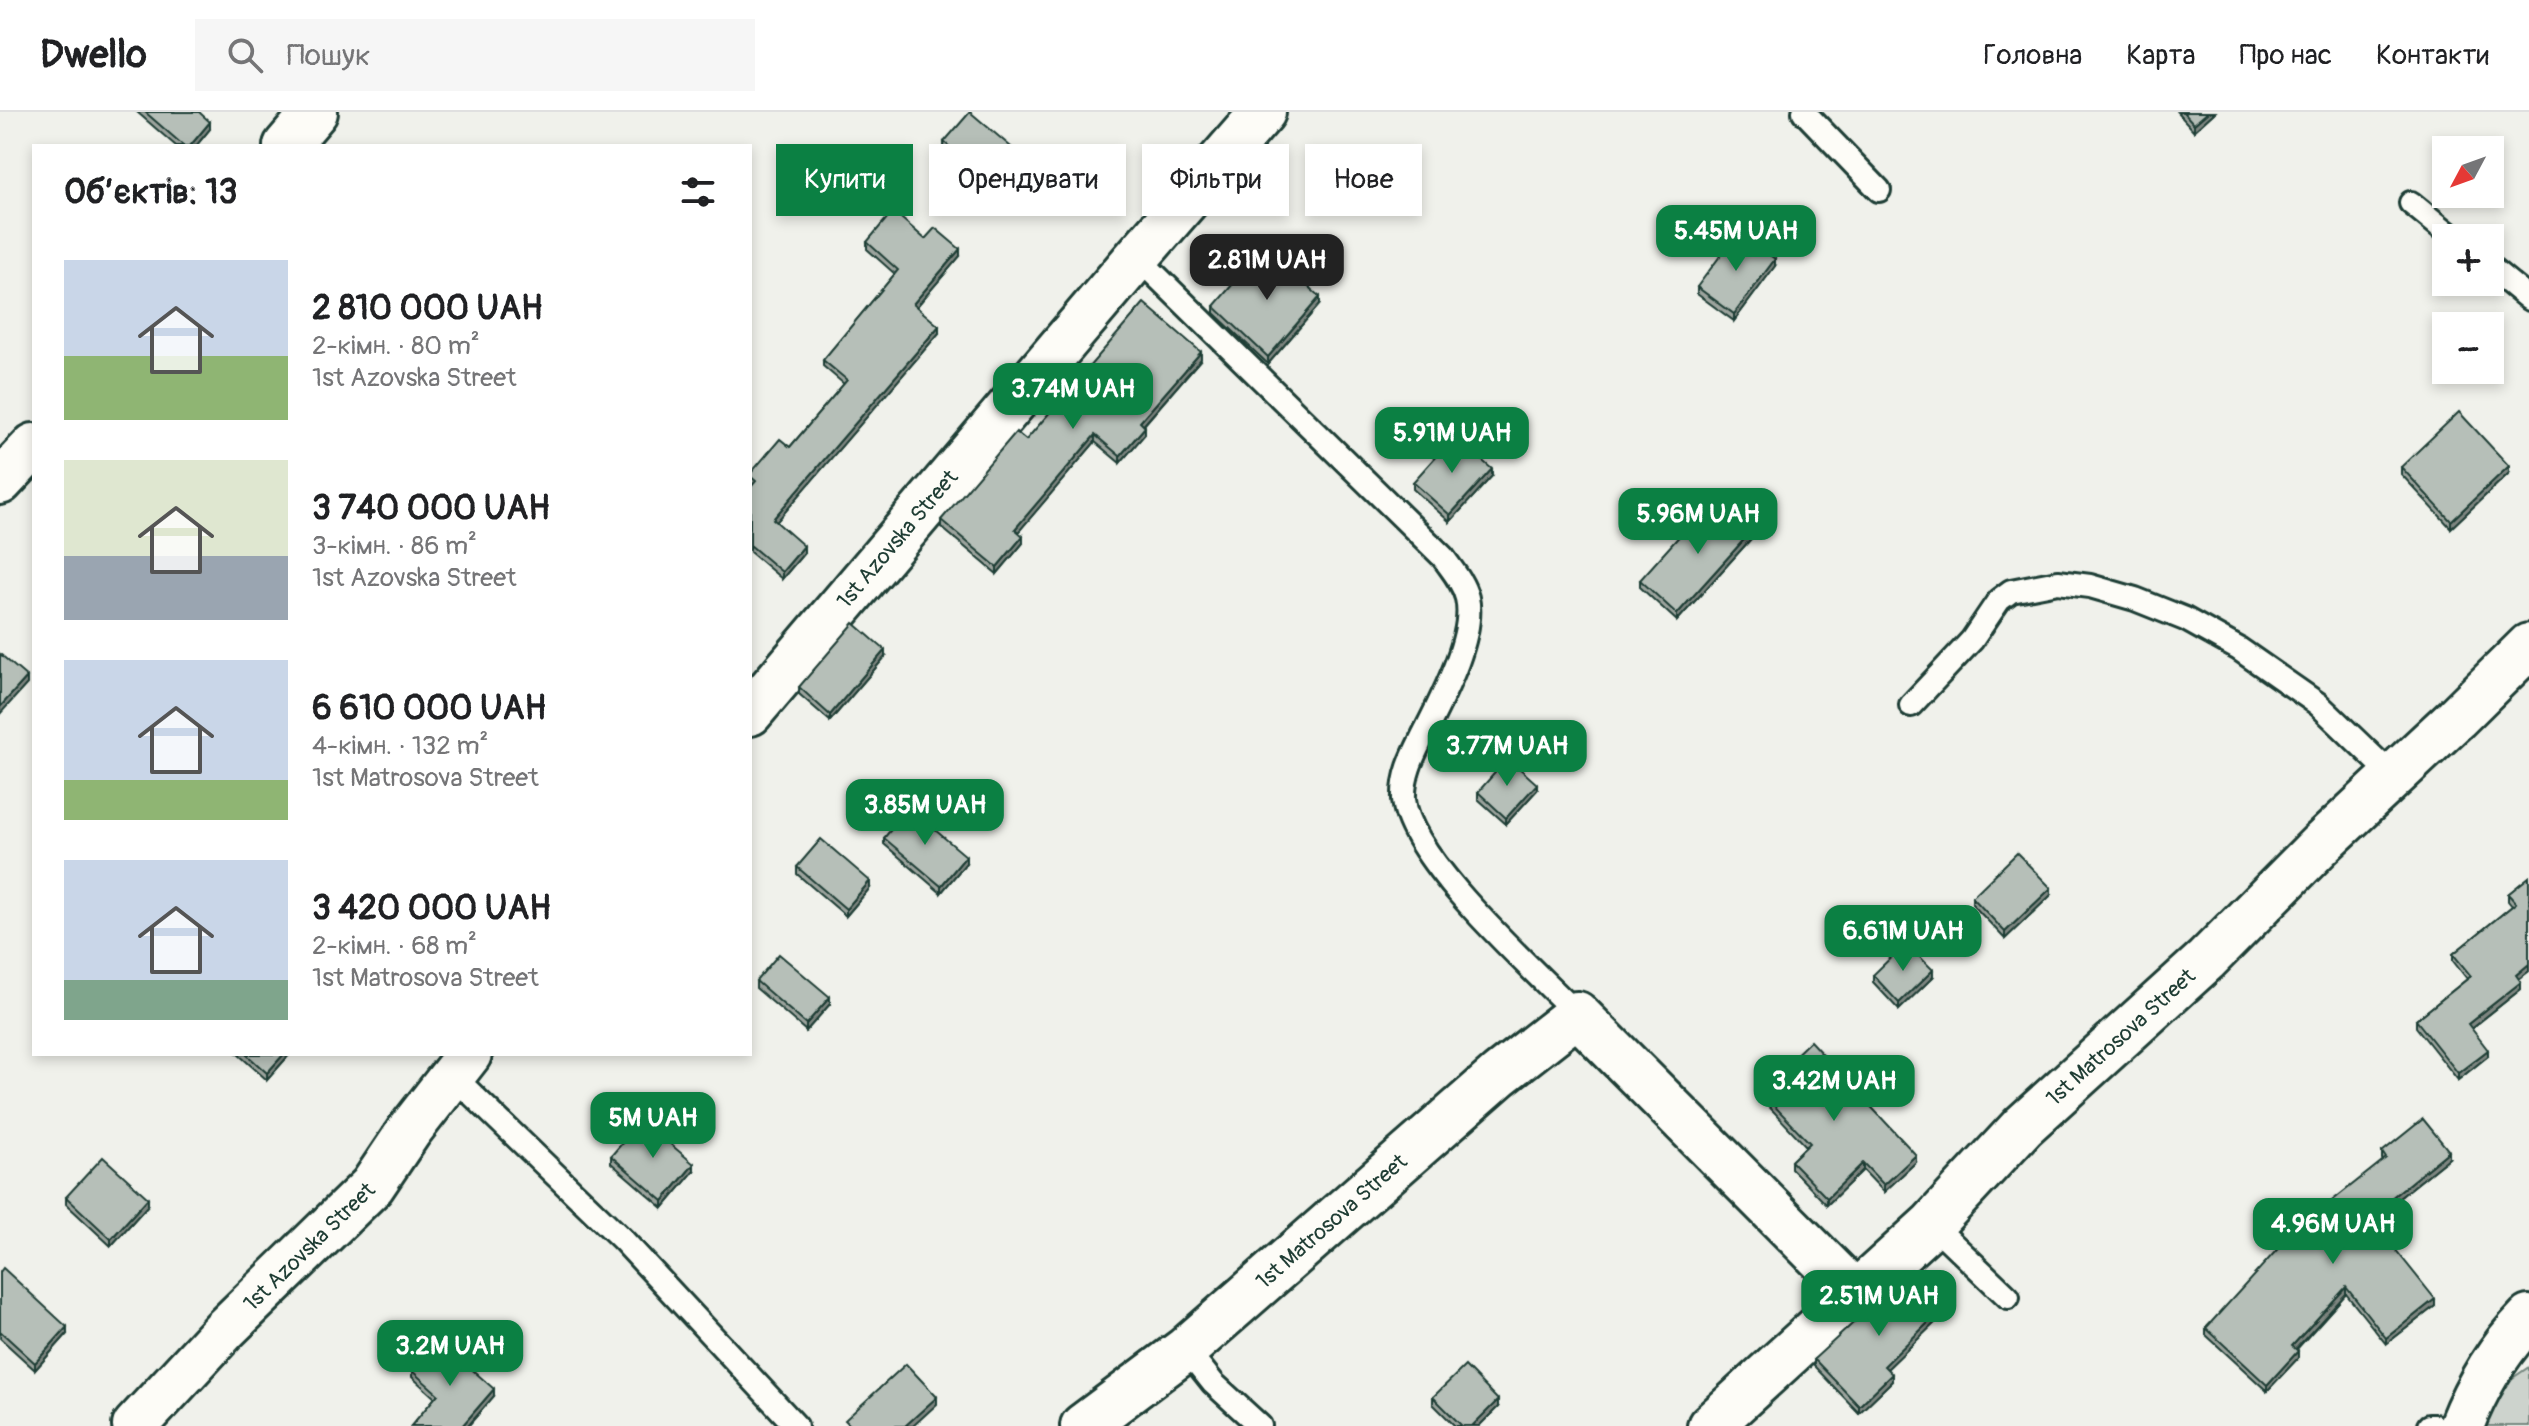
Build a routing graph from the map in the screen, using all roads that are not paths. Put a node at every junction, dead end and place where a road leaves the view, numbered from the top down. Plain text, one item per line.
1 (315, 112) edge
2 (1263, 112) edge
3 (1804, 112) edge
4 (288, 144) edge
5 (1879, 190) dead end
6 (2411, 203) dead end
7 (2437, 224) edge
8 (1137, 257) junction
9 (2504, 278) edge
10 (2529, 299) edge
11 (32, 448) edge
12 (0, 482) edge
13 (2529, 646) edge
14 (1911, 705) dead end
15 (752, 711) edge
16 (2394, 777) junction
17 (1577, 1014) junction
18 (461, 1065) edge
19 (1932, 1224) junction
20 (1855, 1293) junction
21 (2008, 1297) dead end
22 (2529, 1318) edge
23 (1186, 1349) junction
24 (135, 1426) edge
25 (796, 1426) edge
26 (1083, 1426) edge
27 (1260, 1426) edge
28 (1710, 1426) edge
29 (2461, 1426) edge

1 - 4 street
2 - 8 street, 1st Azovska Street
3 - 5 lane
6 - 7 lane
8 - 15 street, 1st Azovska Street
8 - 17 lane
9 - 10 lane
11 - 12 street
13 - 16 street, 1st Matrosova Street
14 - 16 lane
16 - 19 street, 1st Matrosova Street
17 - 20 street
17 - 23 street, 1st Matrosova Street
18 - 24 street, 1st Azovska Street
18 - 25 lane
19 - 20 street, 1st Matrosova Street
19 - 21 lane
20 - 28 street, 1st Matrosova Street
22 - 29 street
23 - 26 street, 1st Matrosova Street
23 - 27 lane

